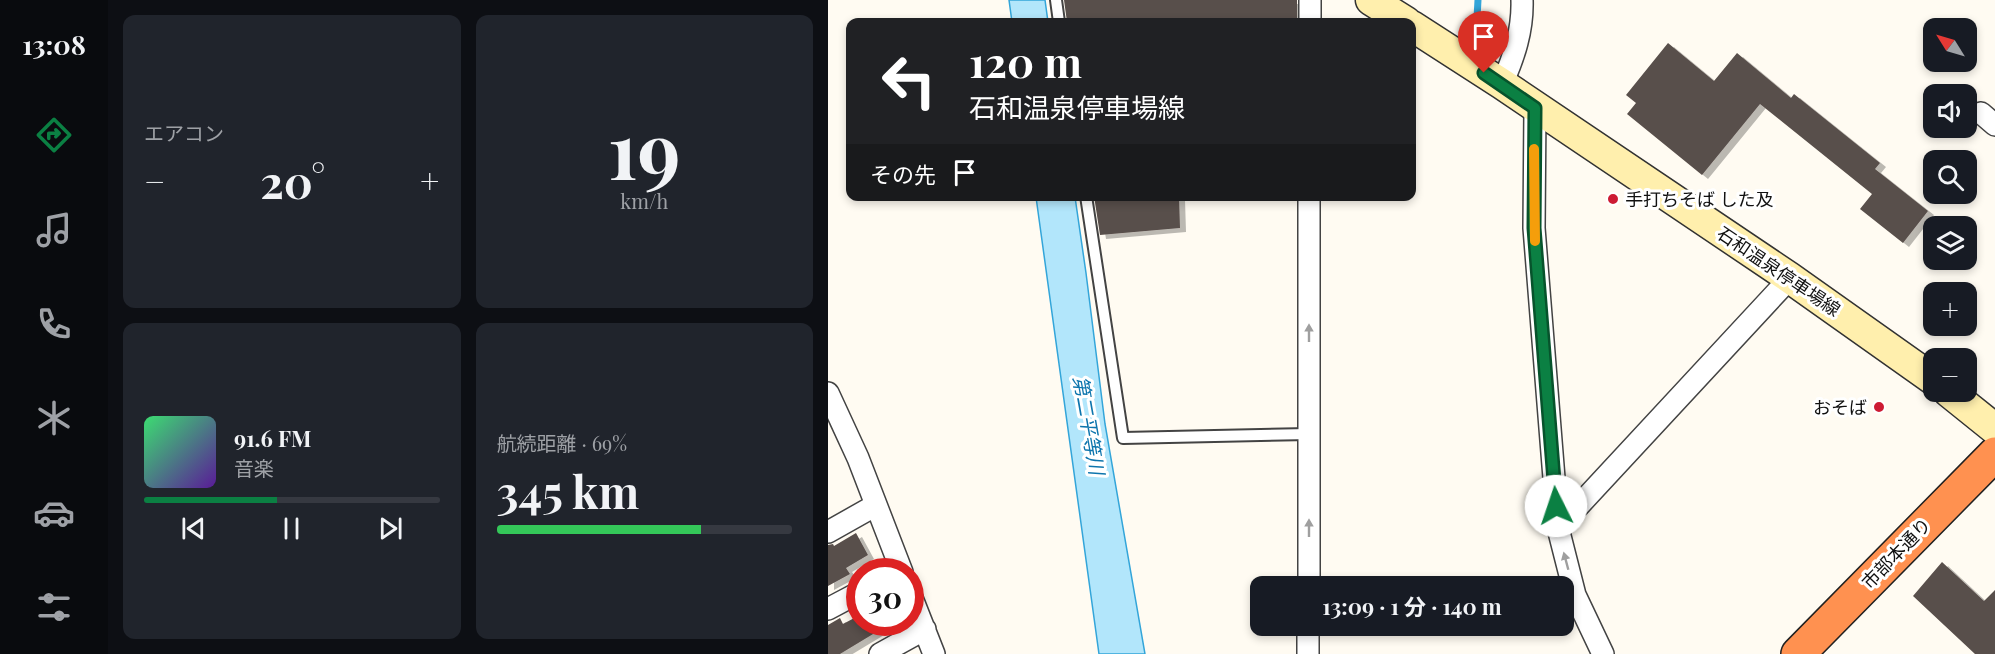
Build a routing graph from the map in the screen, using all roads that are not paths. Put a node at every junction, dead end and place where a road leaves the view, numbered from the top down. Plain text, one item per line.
1 (1056, 0) edge
2 (1310, 0) edge
3 (1371, 0) edge
4 (1522, 0) edge
5 (1058, 18) edge
6 (1310, 18) edge
7 (1400, 18) edge
8 (1416, 29) edge
9 (1502, 84) junction
10 (1535, 108) junction
11 (1087, 201) edge
12 (1309, 201) edge
13 (1790, 278) junction
14 (1923, 372) edge
15 (828, 393) edge
16 (1961, 402) edge
17 (1995, 429) edge
18 (1309, 434) junction
19 (1995, 454) edge
20 (876, 505) junction
21 (1557, 528) junction
22 (828, 532) edge
23 (896, 558) edge
24 (1309, 576) edge
25 (846, 599) edge
26 (828, 609) edge
27 (925, 629) joint
28 (1308, 636) edge
29 (880, 654) edge
30 (934, 654) edge
31 (1308, 654) edge
32 (1603, 654) edge
33 (1798, 654) edge

1 - 5 lane
2 - 6 street
3 - 7 main road
4 - 9 street
8 - 9 main road, 石和温泉停車場線
9 - 10 main road, 石和温泉停車場線
10 - 13 main road, 石和温泉停車場線
10 - 21 street
11 - 18 lane
18 -> 12 street
13 - 14 main road, 石和温泉停車場線
13 - 21 street
15 - 20 street
16 - 17 main road
24 -> 18 street
19 - 33 highway, 市部本通り
20 - 22 street
20 - 23 street
32 -> 21 street
25 - 26 street
27 - 29 street
27 - 30 street
28 - 31 street

